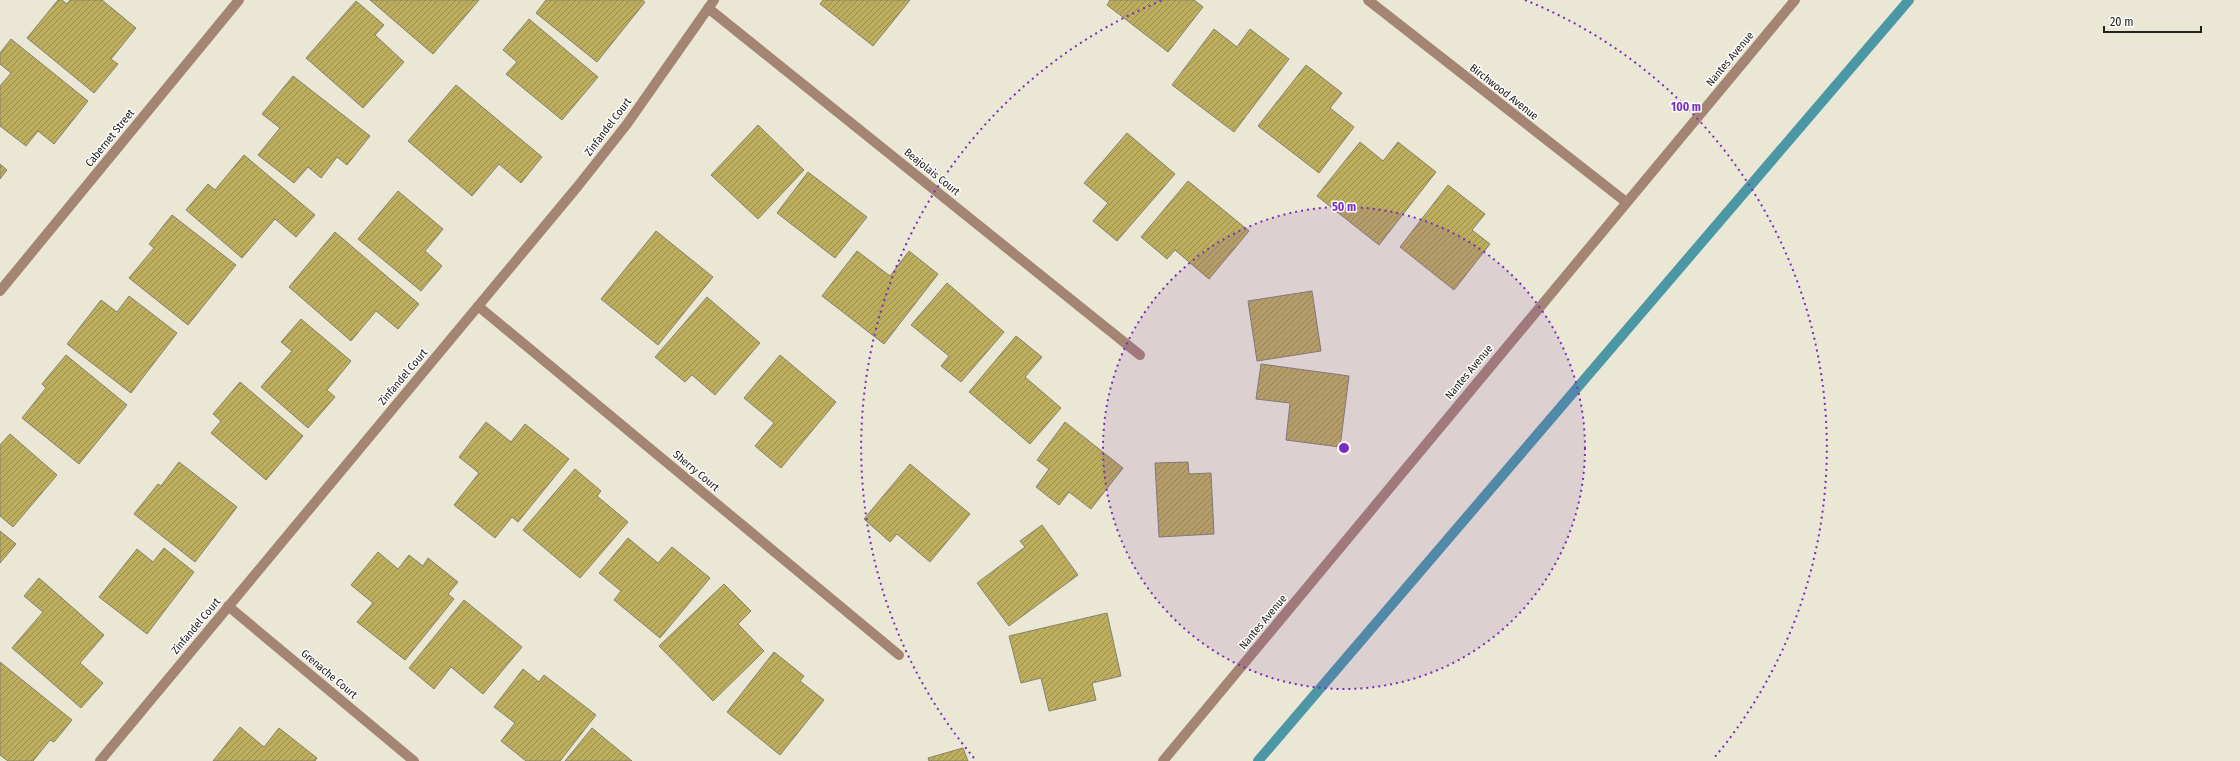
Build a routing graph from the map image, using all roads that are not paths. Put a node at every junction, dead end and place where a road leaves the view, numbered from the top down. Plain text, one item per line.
1 (239, 0) edge
2 (1368, 0) edge
3 (1795, 0) edge
4 (711, 4) edge
5 (1626, 202) junction
6 (0, 291) edge
7 (478, 306) junction
8 (1140, 355) dead end
9 (228, 606) junction
10 (899, 655) dead end
11 (100, 761) edge
12 (414, 761) edge
13 (1163, 761) edge

1 - 6 street, Cabernet Street
2 - 5 street, Birchwood Avenue
3 - 5 street, Nantes Avenue
4 - 7 street, Zinfandel Court
4 - 8 street, Beajolais Court
5 - 13 street, Nantes Avenue
7 - 9 street, Zinfandel Court
7 - 10 street, Sherry Court
9 - 11 street, Zinfandel Court
9 - 12 street, Grenache Court

